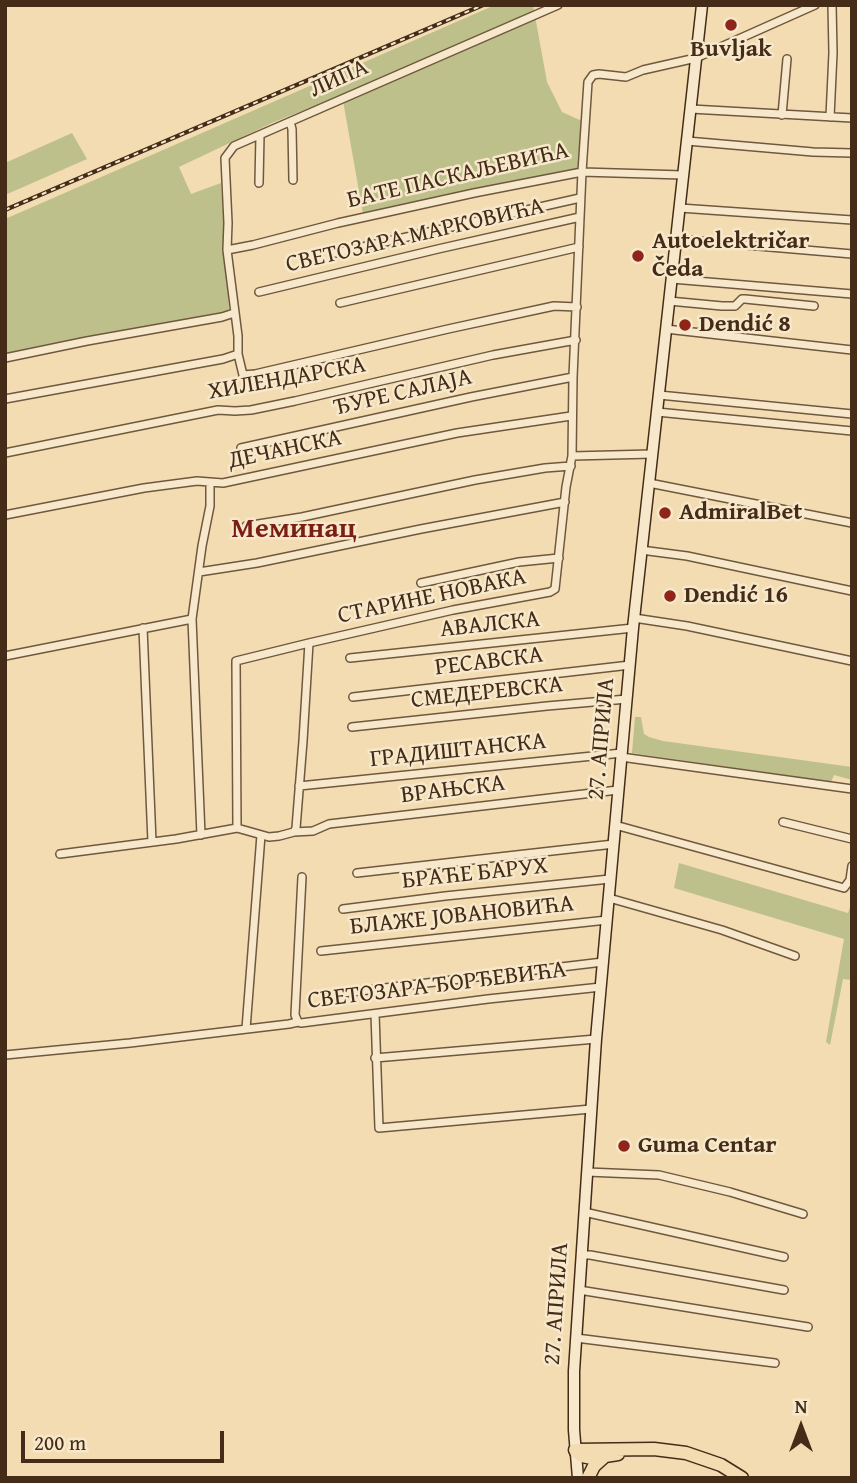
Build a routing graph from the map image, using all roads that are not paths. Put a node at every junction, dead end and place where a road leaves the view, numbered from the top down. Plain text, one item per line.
1 (558, 5) edge
2 (702, 5) edge
3 (815, 5) edge
4 (832, 5) edge
5 (696, 58) junction
6 (787, 59) dead end
7 (691, 109) junction
8 (782, 115) junction
9 (830, 117) junction
10 (852, 118) edge
11 (290, 122) junction
12 (260, 135) junction
13 (687, 141) junction
14 (852, 153) edge
15 (582, 172) junction
16 (683, 175) junction
17 (293, 180) dead end
18 (259, 183) dead end
19 (580, 198) junction
20 (680, 208) junction
21 (580, 217) junction
22 (852, 220) edge
23 (676, 239) junction
24 (579, 247) junction
25 (227, 250) junction
26 (336, 253) dead end
27 (852, 254) edge
28 (672, 279) junction
29 (259, 292) dead end
30 (852, 294) edge
31 (669, 301) junction
32 (340, 303) dead end
33 (814, 306) dead end
34 (577, 307) junction
35 (234, 313) junction
36 (666, 329) junction
37 (576, 340) junction
38 (852, 350) edge
39 (238, 354) junction
40 (5, 358) edge
41 (573, 377) junction
42 (659, 395) junction
43 (5, 399) edge
44 (657, 412) junction
45 (852, 414) edge
46 (572, 416) junction
47 (852, 431) edge
48 (241, 449) dead end
49 (5, 453) edge
50 (652, 454) junction
51 (572, 456) junction
52 (570, 466) junction
53 (210, 483) junction
54 (649, 483) junction
55 (565, 502) junction
56 (5, 515) edge
57 (852, 523) edge
58 (246, 526) dead end
59 (641, 550) junction
60 (559, 558) junction
61 (199, 572) junction
62 (421, 583) dead end
63 (852, 591) edge
64 (192, 619) junction
65 (634, 623) junction
66 (143, 628) junction
67 (309, 643) junction
68 (5, 656) edge
69 (350, 658) dead end
70 (852, 661) edge
71 (630, 665) junction
72 (353, 697) dead end
73 (626, 699) junction
74 (352, 727) dead end
75 (622, 755) junction
76 (299, 786) junction
77 (852, 789) edge
78 (618, 790) junction
79 (783, 822) dead end
80 (615, 825) junction
81 (237, 828) junction
82 (295, 832) junction
83 (201, 835) junction
84 (261, 835) junction
85 (852, 839) edge
86 (152, 842) junction
87 (614, 844) junction
88 (60, 854) dead end
89 (852, 866) edge
90 (357, 873) dead end
91 (302, 877) dead end
92 (610, 879) junction
93 (609, 898) junction
94 (343, 909) dead end
95 (607, 920) junction
96 (321, 951) dead end
97 (795, 956) dead end
98 (603, 962) junction
99 (601, 986) junction
100 (326, 995) dead end
101 (375, 1014) junction
102 (298, 1022) junction
103 (246, 1029) junction
104 (596, 1039) junction
105 (5, 1055) edge
106 (375, 1058) junction
107 (592, 1109) junction
108 (587, 1172) junction
109 (584, 1212) junction
110 (803, 1214) dead end
111 (582, 1255) junction
112 (785, 1257) dead end
113 (579, 1290) junction
114 (784, 1290) dead end
115 (808, 1327) dead end
116 (576, 1338) junction
117 (775, 1363) dead end
118 (632, 1450) junction
119 (575, 1451) junction
120 (604, 1457) junction
121 (578, 1478) edge
122 (588, 1478) edge
123 (742, 1478) edge

1 - 11 street, ЛИПА
2 - 5 main road, 27. АПРИЛА
3 - 5 street
4 - 9 street
5 - 7 main road, 27. АПРИЛА
5 - 15 street, БАТЕ ПАСКАЉЕВИЋА
6 - 8 street
7 - 8 street
7 - 13 main road, 27. АПРИЛА
8 - 9 street
9 - 10 street
11 - 12 street, ЛИПА
11 - 17 street
12 - 18 street
12 - 25 street, ЛИПА
13 - 14 street
13 - 16 main road, 27. АПРИЛА
15 - 16 street
15 - 19 street, СТАРИНЕ НОВАКА
15 - 25 street, БАТЕ ПАСКАЉЕВИЋА
16 - 20 main road, 27. АПРИЛА
19 - 21 street, СТАРИНЕ НОВАКА
19 - 26 street
20 - 22 street
20 - 23 main road, 27. АПРИЛА
21 - 24 street, СТАРИНЕ НОВАКА
21 - 29 street, СВЕТОЗАРА МАРКОВИЋА
23 - 27 street
23 - 28 main road, 27. АПРИЛА
24 - 32 street
24 - 34 street, СТАРИНЕ НОВАКА
25 - 35 street
28 - 30 street
28 - 31 main road, 27. АПРИЛА
31 - 33 street
31 - 36 main road, 27. АПРИЛА
34 - 37 street, СТАРИНЕ НОВАКА
34 - 39 street
35 - 39 street
35 - 40 street
36 - 38 street
36 - 42 main road, 27. АПРИЛА
37 - 41 street, СТАРИНЕ НОВАКА
37 - 49 street, ХИЛЕНДАРСКА
39 - 43 street
41 - 46 street, СТАРИНЕ НОВАКА
41 - 48 street, ЂУРЕ САЛАЈА
42 - 44 main road, 27. АПРИЛА
42 - 45 street
44 - 47 street
44 - 50 main road, 27. АПРИЛА
46 - 51 street, СТАРИНЕ НОВАКА
46 - 53 street, ДЕЧАНСКА
50 - 51 street
50 - 54 main road, 27. АПРИЛА
51 - 52 street, СТАРИНЕ НОВАКА
52 - 55 street, СТАРИНЕ НОВАКА
52 - 58 street
53 - 56 street, ДЕЧАНСКА
53 - 61 street
54 - 57 street
54 - 59 main road, 27. АПРИЛА
55 - 60 street, СТАРИНЕ НОВАКА
55 - 61 street
59 - 63 street
59 - 65 main road, 27. АПРИЛА
60 - 62 street
60 - 67 street, СТАРИНЕ НОВАКА
61 - 64 street
64 - 66 street
64 - 83 street
65 - 69 street, АВАЛСКА
65 - 70 street, АВАЛСКА
65 - 71 main road, 27. АПРИЛА
66 - 68 street
66 - 86 street
67 - 76 street
67 - 81 street, СТАРИНЕ НОВАКА
71 - 72 street, РЕСАВСКА
71 - 73 main road, 27. АПРИЛА
73 - 74 street, СМЕДЕРЕВСКА
73 - 75 main road, 27. АПРИЛА
75 - 76 street, ГРАДИШТАНСКА
75 - 77 street, ГРАДИШТАНСКА
75 - 78 main road, 27. АПРИЛА
76 - 82 street
78 - 80 main road, 27. АПРИЛА
78 - 82 street, ВРАЊСКА
79 - 85 street
80 - 87 main road, 27. АПРИЛА
80 - 89 street
81 - 83 street
81 - 84 street
82 - 84 street, ВРАЊСКА
83 - 86 street
84 - 103 street
86 - 88 street
87 - 90 street
87 - 92 main road, 27. АПРИЛА
91 - 102 street, СВЕТОЗАРА ЂОРЂЕВИЋА
92 - 93 main road, 27. АПРИЛА
92 - 94 street, БРАЋЕ БАРУХ
93 - 95 main road, 27. АПРИЛА
93 - 97 street
95 - 96 street, БЛАЖЕ ЈОВАНОВИЋА
95 - 98 main road, 27. АПРИЛА
98 - 99 main road, 27. АПРИЛА
98 - 100 street
99 - 101 street, СВЕТОЗАРА ЂОРЂЕВИЋА
99 - 104 main road, 27. АПРИЛА
101 - 102 street, СВЕТОЗАРА ЂОРЂЕВИЋА
101 - 106 street
102 - 103 street
103 - 105 street
104 - 106 street
104 - 107 main road, 27. АПРИЛА
106 - 107 street
107 - 108 main road, 27. АПРИЛА
108 - 109 main road, 27. АПРИЛА
108 - 110 street
109 - 111 main road, 27. АПРИЛА
109 - 112 street
111 - 113 main road, 27. АПРИЛА
111 - 114 street
113 - 115 street
113 - 116 main road, 27. АПРИЛА
116 - 117 street
116 - 119 main road, 27. АПРИЛА
118 - 119 main road
118 - 120 main road
118 - 123 main road
119 - 120 main road
119 - 121 main road, 27. АПРИЛА
120 - 122 main road

